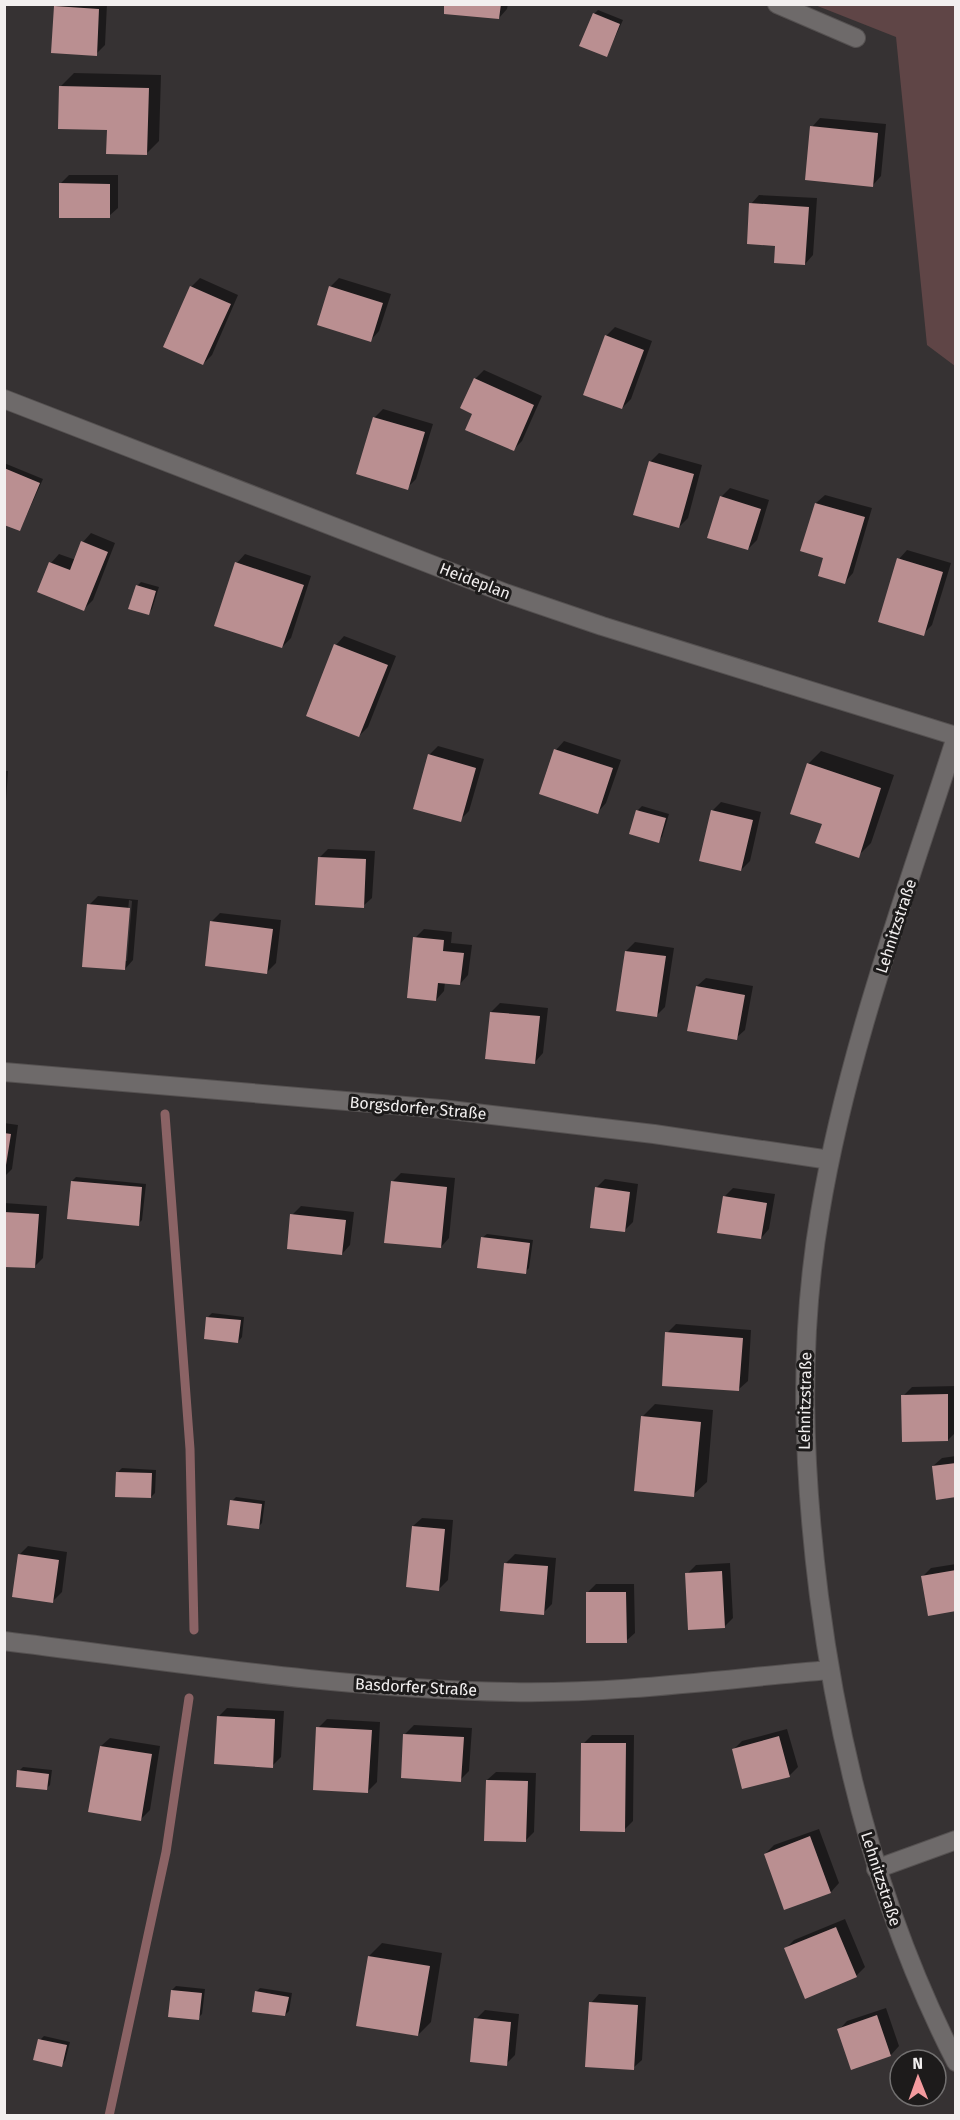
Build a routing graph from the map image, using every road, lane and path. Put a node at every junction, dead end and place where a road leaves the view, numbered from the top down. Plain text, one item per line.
1 (777, 4) edge
2 (856, 38) dead end
3 (4, 399) edge
4 (956, 737) edge
5 (4, 1072) edge
6 (830, 1160) junction
7 (4, 1641) edge
8 (829, 1670) junction
9 (956, 1840) edge
10 (876, 1869) junction
11 (956, 2062) edge

1 - 2 street
3 - 4 street, Heideplan
4 - 6 street, Lehnitzstraße
5 - 6 street, Borgsdorfer Straße
6 - 8 street, Lehnitzstraße
7 - 8 street, Basdorfer Straße
8 - 10 street, Lehnitzstraße
9 - 10 street
10 - 11 street, Lehnitzstraße

